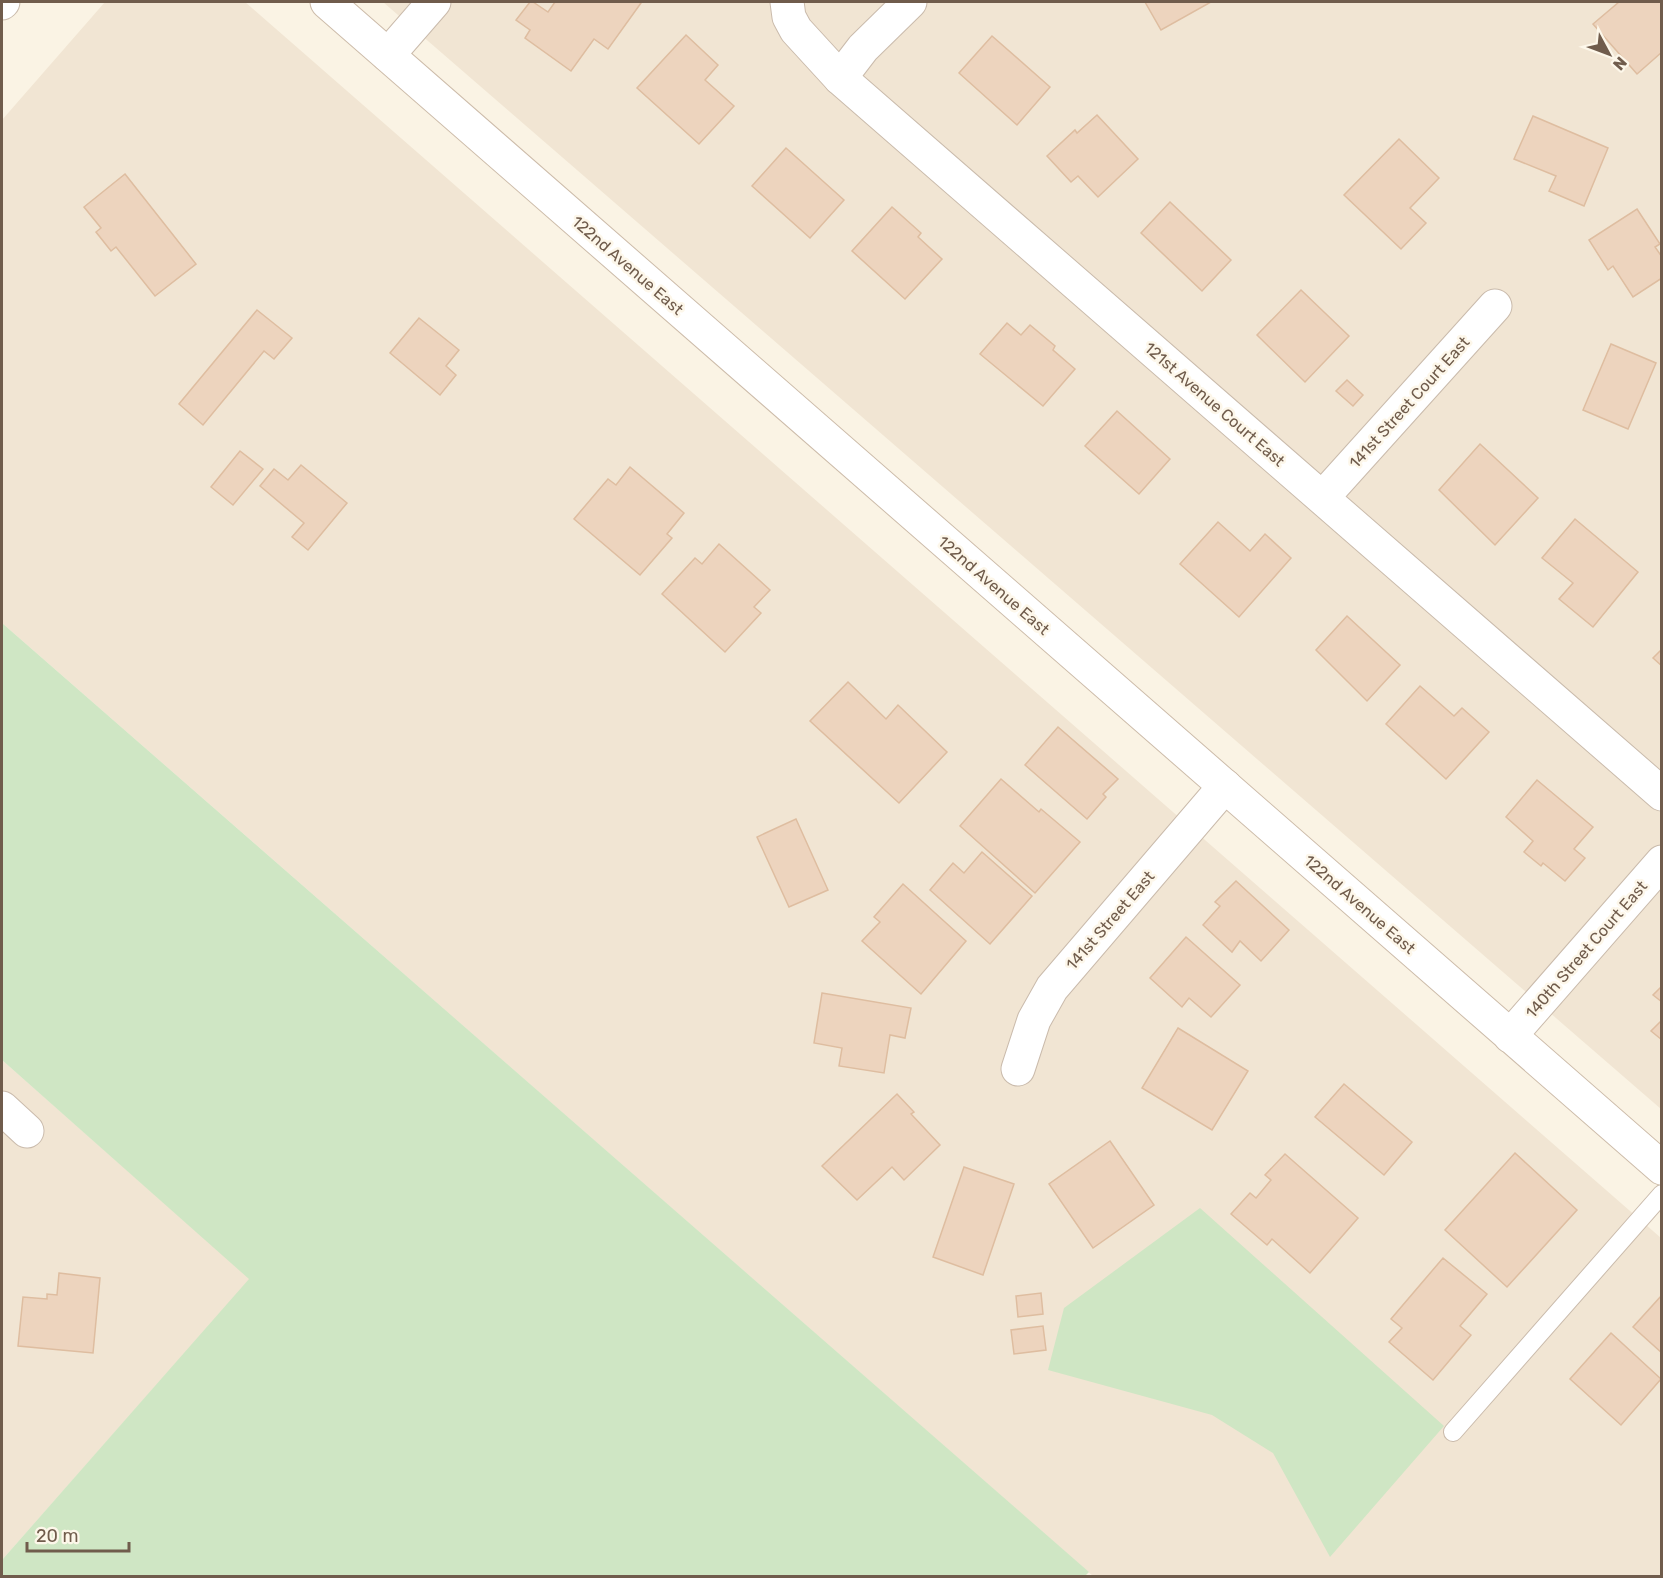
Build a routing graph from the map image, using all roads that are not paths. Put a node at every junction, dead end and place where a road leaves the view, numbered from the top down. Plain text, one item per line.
1 (327, 2) edge
2 (434, 2) edge
3 (787, 2) edge
4 (910, 2) edge
5 (388, 55) junction
6 (840, 78) junction
7 (1495, 306) dead end
8 (1323, 497) junction
9 (1225, 786) junction
10 (1662, 794) edge
11 (1662, 862) edge
12 (1510, 1036) junction
13 (1018, 1069) dead end
14 (2, 1108) edge
15 (27, 1131) dead end
16 (1662, 1168) edge
17 (1662, 1194) edge
18 (1453, 1432) dead end

1 - 5 street, 122nd Avenue East
2 - 5 street
3 - 6 street, 121st Avenue Court East
4 - 6 street
5 - 9 street, 122nd Avenue East
6 - 8 street, 121st Avenue Court East
7 - 8 street, 141st Street Court East
8 - 10 street, 121st Avenue Court East
9 - 12 street, 122nd Avenue East
9 - 13 street, 141st Street East
11 - 12 street, 140th Street Court East
12 - 16 street, 122nd Avenue East
14 - 15 street
17 - 18 lane

